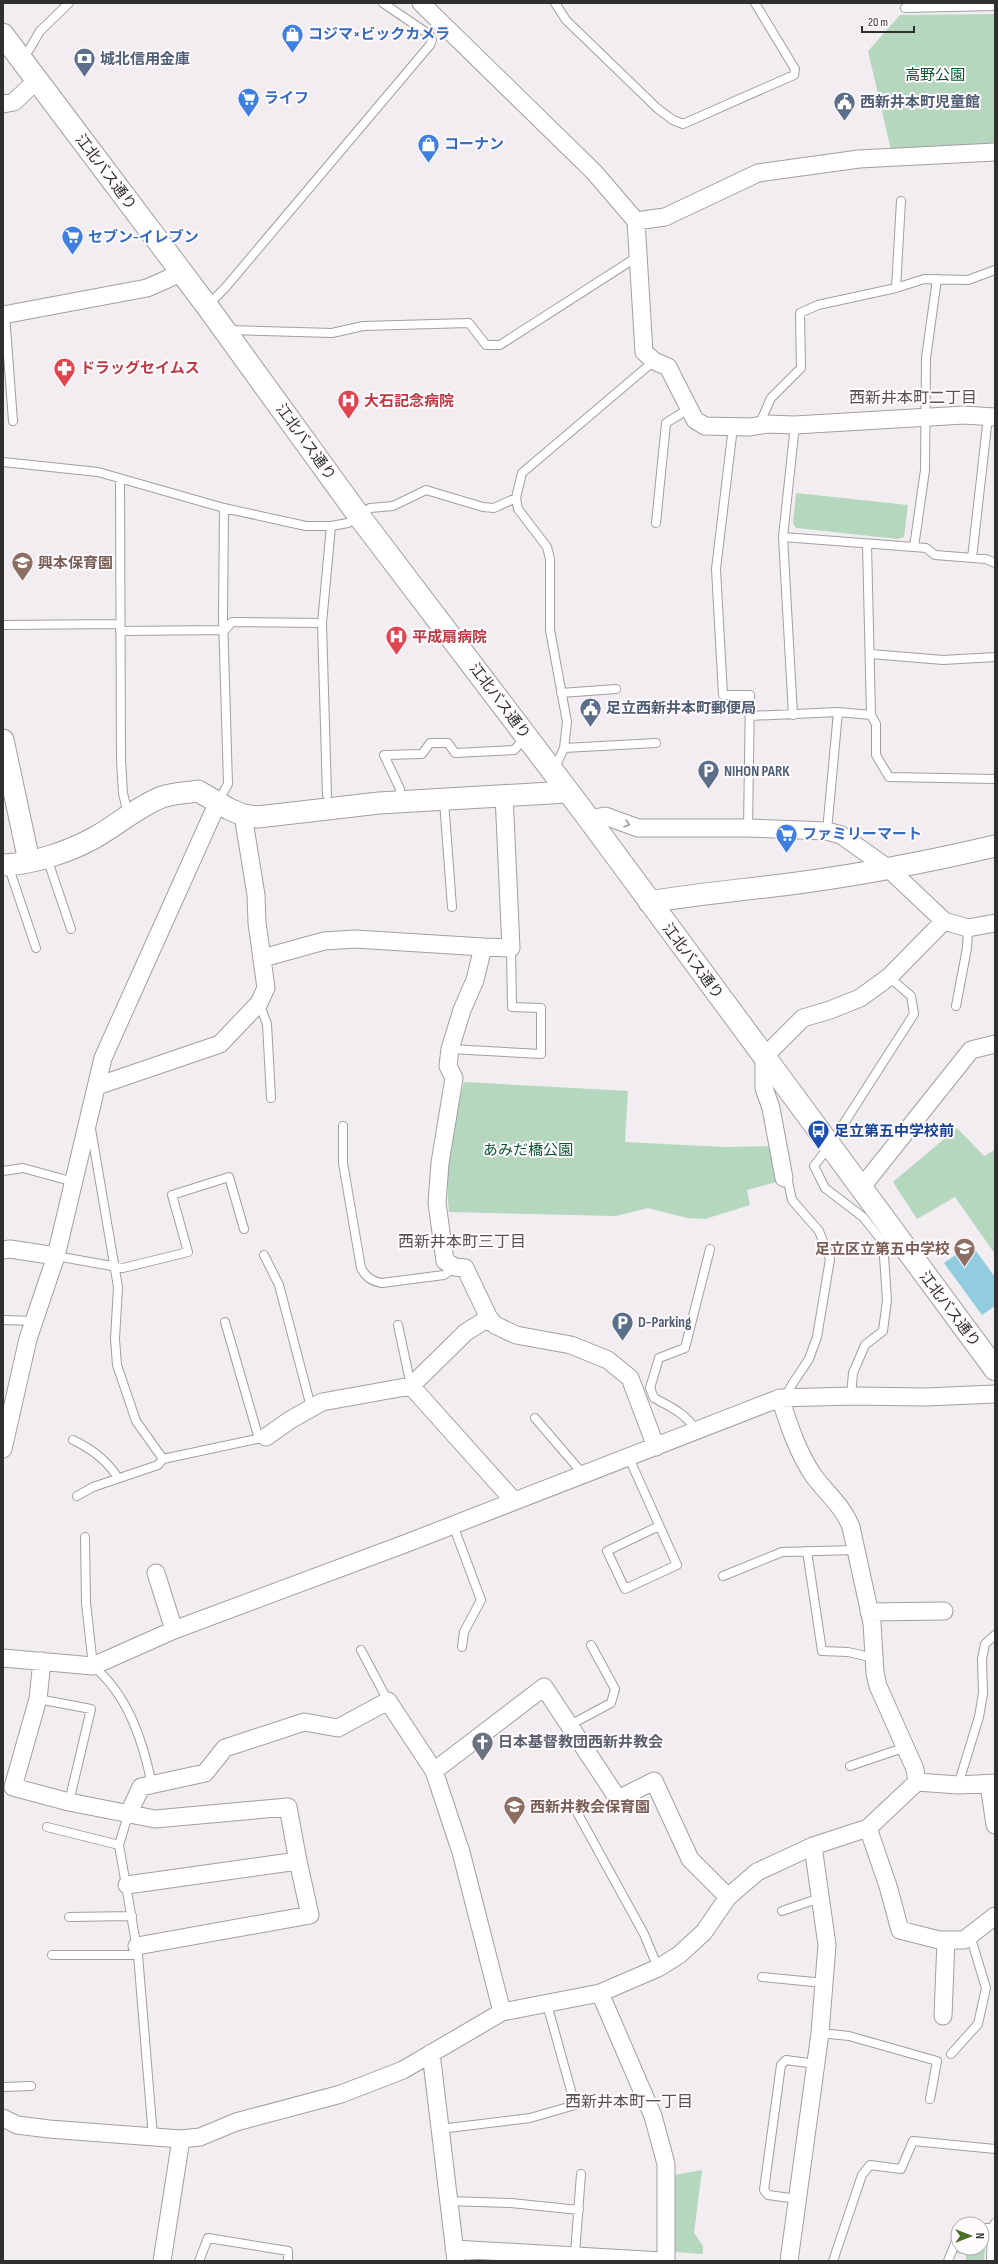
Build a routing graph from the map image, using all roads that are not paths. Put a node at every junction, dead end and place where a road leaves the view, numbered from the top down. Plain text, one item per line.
1 (69, 3) edge
2 (421, 3) edge
3 (555, 3) edge
4 (755, 3) edge
5 (387, 4) edge
6 (995, 6) edge
7 (905, 8) dead end
8 (3, 35) edge
9 (20, 58) junction
10 (37, 80) junction
11 (3, 104) edge
12 (995, 152) edge
13 (900, 201) dead end
14 (636, 221) junction
15 (637, 257) junction
16 (995, 270) edge
17 (181, 273) junction
18 (937, 279) junction
19 (896, 288) junction
20 (207, 306) junction
21 (4, 315) edge
22 (224, 330) junction
23 (654, 361) junction
24 (690, 408) junction
25 (992, 417) edge
26 (924, 418) junction
27 (13, 421) dead end
28 (795, 425) junction
29 (759, 426) junction
30 (733, 427) junction
31 (3, 462) edge
32 (120, 479) junction
33 (516, 498) junction
34 (224, 508) junction
35 (359, 516) junction
36 (656, 523) dead end
37 (331, 526) junction
38 (783, 537) junction
39 (867, 544) junction
40 (914, 547) junction
41 (972, 558) junction
42 (995, 563) edge
43 (322, 623) junction
44 (3, 625) edge
45 (120, 628) junction
46 (224, 630) junction
47 (871, 654) junction
48 (995, 657) edge
49 (616, 688) dead end
50 (562, 693) junction
51 (838, 712) junction
52 (793, 715) junction
53 (871, 715) junction
54 (750, 716) junction
55 (527, 737) junction
56 (3, 740) edge
57 (656, 743) dead end
58 (564, 748) junction
59 (553, 772) junction
60 (995, 779) edge
61 (8, 783) edge
62 (568, 792) junction
63 (327, 795) dead end
64 (504, 795) junction
65 (444, 801) junction
66 (218, 802) junction
67 (401, 802) junction
68 (243, 815) junction
69 (128, 816) junction
70 (589, 819) junction
71 (748, 828) junction
72 (827, 831) junction
73 (995, 846) edge
74 (38, 859) junction
75 (5, 865) edge
76 (889, 869) junction
77 (649, 902) junction
78 (452, 907) dead end
79 (944, 921) junction
80 (995, 923) edge
81 (968, 928) junction
82 (71, 929) dead end
83 (483, 947) junction
84 (36, 948) dead end
85 (511, 948) junction
86 (263, 958) junction
87 (890, 977) junction
88 (259, 1003) junction
89 (956, 1006) dead end
90 (995, 1044) edge
91 (450, 1049) junction
92 (764, 1057) junction
93 (97, 1086) junction
94 (271, 1098) dead end
95 (90, 1121) junction
96 (343, 1126) dead end
97 (830, 1145) junction
98 (3, 1171) edge
99 (784, 1178) joint
100 (74, 1182) junction
101 (861, 1188) junction
102 (244, 1228) dead end
103 (710, 1249) dead end
104 (3, 1250) edge
105 (264, 1255) dead end
106 (56, 1256) junction
107 (115, 1267) junction
108 (455, 1267) junction
109 (489, 1318) junction
110 (3, 1320) edge
111 (34, 1321) junction
112 (225, 1322) dead end
113 (398, 1325) dead end
114 (995, 1369) edge
115 (411, 1386) junction
116 (995, 1394) edge
117 (851, 1396) junction
118 (645, 1397) junction
119 (783, 1398) junction
120 (311, 1407) junction
121 (535, 1418) dead end
122 (696, 1430) junction
123 (262, 1438) junction
124 (73, 1440) dead end
125 (656, 1447) junction
126 (3, 1449) edge
127 (629, 1458) junction
128 (163, 1459) junction
129 (583, 1474) junction
130 (118, 1478) junction
131 (77, 1496) dead end
132 (514, 1500) junction
133 (453, 1525) junction
134 (660, 1526) junction
135 (85, 1536) dead end
136 (855, 1550) junction
137 (808, 1551) junction
138 (156, 1573) dead end
139 (723, 1576) dead end
140 (944, 1611) dead end
141 (869, 1612) junction
142 (174, 1630) junction
143 (995, 1635) edge
144 (591, 1645) dead end
145 (462, 1647) dead end
146 (361, 1650) dead end
147 (3, 1658) edge
148 (874, 1658) junction
149 (42, 1661) junction
150 (93, 1666) junction
151 (38, 1699) junction
152 (388, 1701) junction
153 (570, 1725) junction
154 (906, 1747) junction
155 (850, 1766) dead end
156 (434, 1771) junction
157 (917, 1782) junction
158 (992, 1783) edge
159 (152, 1785) junction
160 (958, 1785) junction
161 (69, 1802) junction
162 (573, 1805) dead end
163 (128, 1815) junction
164 (995, 1825) edge
165 (47, 1827) dead end
166 (868, 1828) junction
167 (119, 1845) junction
168 (813, 1846) junction
169 (298, 1861) junction
170 (127, 1885) junction
171 (728, 1897) junction
172 (820, 1898) junction
173 (782, 1911) dead end
174 (132, 1916) junction
175 (995, 1916) edge
176 (69, 1917) dead end
177 (970, 1935) junction
178 (946, 1940) junction
179 (138, 1950) junction
180 (52, 1955) dead end
181 (658, 1968) junction
182 (762, 1976) dead end
183 (824, 1983) junction
184 (600, 1993) junction
185 (547, 2004) junction
186 (502, 2012) junction
187 (943, 2016) dead end
188 (820, 2033) junction
189 (431, 2053) junction
190 (951, 2054) dead end
191 (816, 2064) junction
192 (31, 2086) dead end
193 (3, 2087) edge
194 (930, 2099) dead end
195 (3, 2118) edge
196 (440, 2129) junction
197 (153, 2137) junction
198 (181, 2139) junction
199 (995, 2149) edge
200 (581, 2174) dead end
201 (798, 2200) junction
202 (448, 2201) junction
203 (579, 2210) junction
204 (994, 2226) edge
205 (575, 2254) junction
206 (455, 2255) edge
207 (162, 2261) edge
208 (199, 2261) edge
209 (288, 2261) edge
210 (662, 2261) edge
211 (666, 2261) edge
212 (790, 2261) edge
213 (833, 2261) edge
214 (991, 2261) edge

1 - 9 lane
2 - 14 street
3 - 4 lane
5 - 20 lane
6 - 7 lane
8 - 9 main road, 江北バス通り
9 - 10 main road, 江北バス通り
10 - 11 street
10 - 17 main road, 江北バス通り
12 - 14 street
13 - 19 lane
14 - 15 street
15 - 22 lane
15 - 23 street
16 - 18 lane
17 - 20 main road, 江北バス通り
17 - 21 street
18 - 19 lane
18 - 26 lane
19 - 29 lane
20 - 22 main road, 江北バス通り
21 - 27 lane
22 - 35 main road, 江北バス通り
23 - 24 street
23 - 33 lane
24 - 30 street
24 - 36 lane
25 - 26 street
25 - 41 lane
26 - 28 street
26 - 40 lane
28 - 29 street
28 - 38 lane
29 - 30 street
30 - 54 lane
31 - 32 lane
32 - 34 lane
32 - 45 lane
33 - 35 lane
33 - 50 lane
34 - 37 lane
34 - 46 lane
35 - 37 lane
35 - 55 main road, 江北バス通り
37 - 43 lane
38 - 39 lane
38 - 52 lane
39 - 40 lane
39 - 47 lane
40 - 41 lane
41 - 42 lane
43 - 46 lane
43 - 63 lane
44 - 45 lane
45 - 46 lane
45 - 69 lane
46 - 66 lane
47 - 48 lane
47 - 53 lane
49 - 50 lane
50 - 58 lane
51 - 52 lane
51 - 53 lane
51 - 72 lane
52 - 54 lane
53 - 60 lane
54 - 71 lane
55 - 59 main road, 江北バス通り
55 - 67 lane
56 - 61 street
57 - 58 lane
58 - 59 lane
59 - 62 main road, 江北バス通り
61 - 74 street
62 - 64 street
62 - 70 main road, 江北バス通り
64 - 65 street
64 - 85 street
65 - 67 street
65 - 78 lane
66 - 68 street
66 - 69 street
66 - 93 street
67 - 68 street
68 - 86 street
69 - 74 street
70 -> 71 street
70 - 77 main road, 江北バス通り
71 - 72 street
72 - 76 street
73 - 76 street
74 - 75 street
74 - 82 lane
75 - 84 lane
76 - 77 street
76 - 79 street
77 - 92 main road, 江北バス通り
79 - 81 street
79 - 87 street
80 - 81 street
81 - 89 lane
83 - 85 street
83 - 86 street
83 - 91 street
85 - 91 lane
86 - 88 street
87 - 92 street
87 - 97 lane
88 - 93 street
88 - 94 lane
90 - 101 street
91 - 108 street
92 - 97 main road, 江北バス通り
92 - 99 street
93 - 95 street
95 - 100 street
95 - 107 lane
96 - 108 lane
97 - 101 main road, 江北バス通り
97 - 117 lane
98 - 100 lane
99 - 119 lane
100 - 106 street
101 - 114 main road, 江北バス通り
102 - 107 lane
103 - 118 lane
104 - 106 street
105 - 120 lane
106 - 107 lane
106 - 111 street
107 - 128 lane
108 - 109 street
109 - 115 street
109 - 118 street
110 - 111 lane
111 - 126 street
112 - 123 lane
113 - 115 lane
115 - 120 street
115 - 132 street
116 - 117 street
117 - 119 street
118 - 122 lane
118 - 125 street
119 - 122 street
119 - 136 street
120 - 123 street
121 - 129 lane
122 - 125 street
123 - 128 lane
124 - 130 lane
125 - 127 street
127 - 129 street
127 - 134 lane
128 - 130 lane
129 - 132 street
130 - 131 lane
132 - 133 street
133 - 142 street
133 - 145 lane
134 - 134 lane
135 - 150 lane
136 - 137 lane
136 - 141 street
137 - 139 lane
137 - 148 lane
138 - 142 street
140 - 141 street
141 - 148 street
142 - 150 street
143 - 160 lane
144 - 153 lane
146 - 152 lane
147 - 149 street
148 - 154 street
149 - 150 street
149 - 151 street
150 - 159 lane
151 - 161 lane
151 - 161 street
152 - 156 street
152 - 159 street
153 - 156 street
153 - 171 street
154 - 155 lane
154 - 157 street
156 - 186 street
157 - 160 street
157 - 166 street
158 - 160 street
158 - 164 street
159 - 163 street
161 - 163 street
162 - 181 lane
163 - 167 lane
163 - 169 street
165 - 167 lane
166 - 168 street
166 - 178 street
167 - 170 lane
168 - 171 street
168 - 172 street
169 - 170 street
169 - 179 street
170 - 174 lane
171 - 181 street
172 - 173 lane
172 - 183 street
174 - 176 lane
174 - 179 lane
175 - 177 street
177 - 178 street
177 - 190 lane
178 - 187 street
179 - 180 lane
179 - 197 lane
181 - 184 street
182 - 183 lane
183 - 188 street
184 - 185 street
184 - 211 street
185 - 186 street
185 - 196 lane
186 - 189 street
188 - 191 street
188 - 194 lane
189 - 196 street
189 - 198 street
191 - 201 street
191 - 201 lane
192 - 193 lane
195 - 197 street
196 - 202 street
197 - 198 street
198 - 207 street
199 - 213 lane
200 - 203 lane
201 - 212 street
202 - 203 lane
202 - 206 street
203 - 205 lane
204 - 214 lane
205 - 206 street
205 - 210 street
208 - 209 lane

